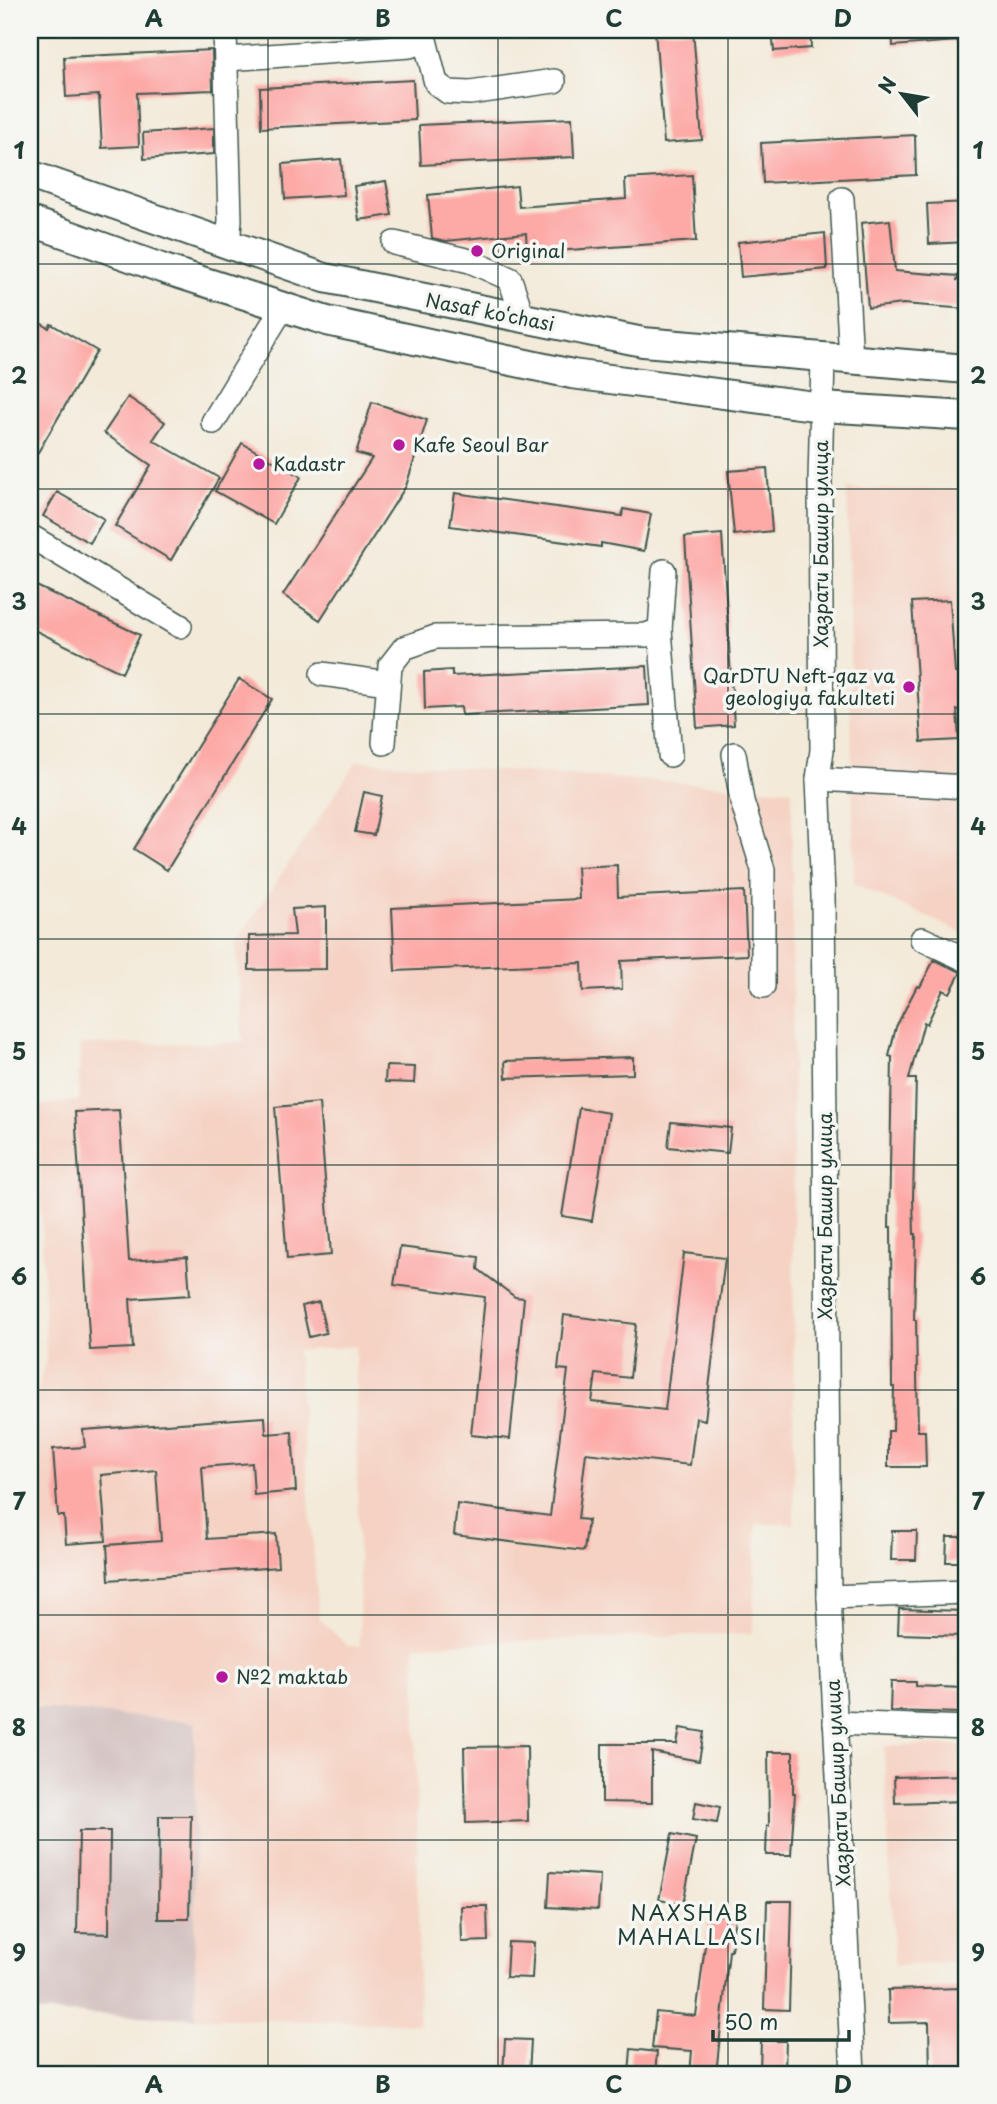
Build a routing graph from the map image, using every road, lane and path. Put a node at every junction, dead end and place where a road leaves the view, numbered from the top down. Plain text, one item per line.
1 (225, 30) edge
2 (425, 33) edge
3 (227, 59) junction
4 (554, 80) dead end
5 (30, 175) edge
6 (842, 199) dead end
7 (30, 220) edge
8 (394, 243) dead end
9 (228, 245) junction
10 (283, 307) junction
11 (523, 318) junction
12 (837, 359) junction
13 (967, 369) edge
14 (822, 407) junction
15 (967, 416) edge
16 (213, 422) dead end
17 (30, 536) edge
18 (664, 571) dead end
19 (180, 625) dead end
20 (660, 631) junction
21 (322, 674) dead end
22 (388, 683) junction
23 (384, 744) dead end
24 (734, 754) dead end
25 (670, 755) dead end
26 (818, 779) junction
27 (967, 787) edge
28 (922, 939) dead end
29 (967, 960) edge
30 (762, 986) dead end
31 (967, 1592) edge
32 (828, 1597) junction
33 (835, 1723) junction
34 (967, 1728) edge
35 (853, 2074) edge

1 - 3 street
2 - 3 street
2 - 4 street
3 - 9 street
5 - 9 main road, Nasaf ko‘chasi
6 - 12 street, Хазрати Башир улица
7 - 10 main road
8 - 11 street
9 - 11 main road, Nasaf ko‘chasi
10 - 14 main road
10 - 16 street
11 - 12 main road, Nasaf ko‘chasi
12 - 13 main road, Nasaf ko‘chasi
12 - 14 street, Хазрати Башир улица
14 - 15 main road
14 - 26 street, Хазрати Башир улица
17 - 19 street
18 - 20 street
20 - 22 street
20 - 25 street
21 - 22 street
22 - 23 street
24 - 30 street
26 - 27 street
26 - 32 street, Хазрати Башир улица
28 - 29 street
31 - 32 street
32 - 33 street, Хазрати Башир улица
33 - 34 street
33 - 35 street, Хазрати Башир улица

